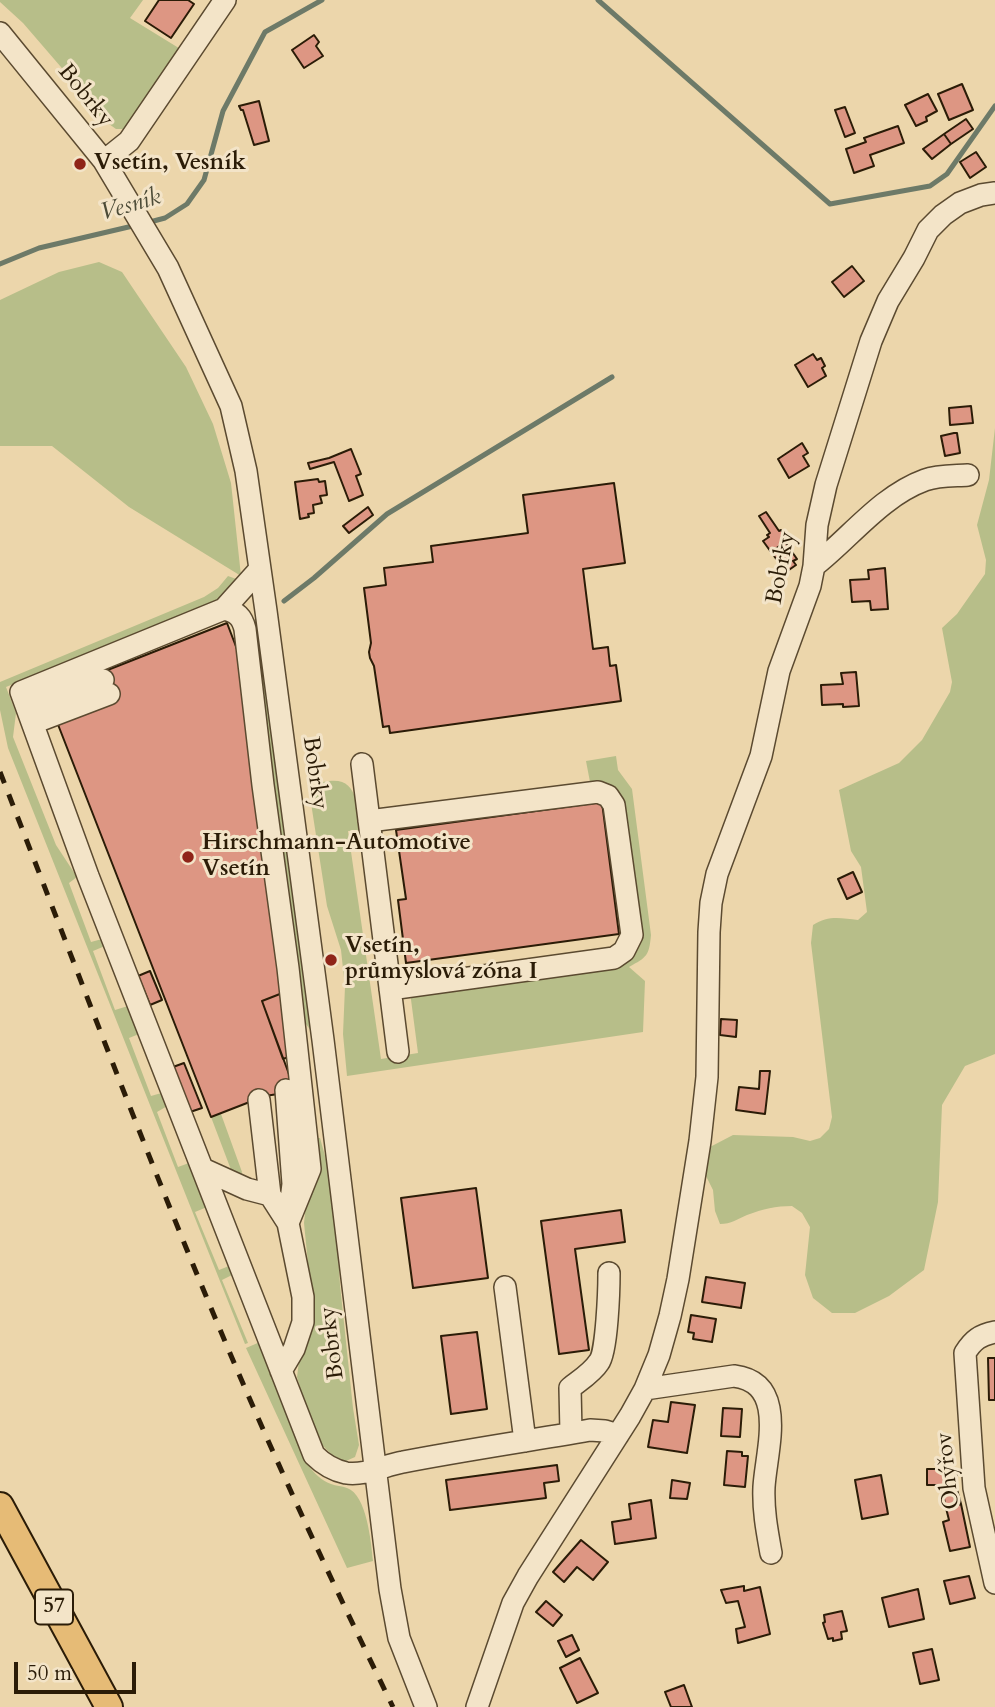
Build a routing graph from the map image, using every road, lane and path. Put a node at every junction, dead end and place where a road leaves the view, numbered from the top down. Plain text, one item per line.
1 (225, 0) edge
2 (0, 33) edge
3 (104, 161) junction
4 (995, 194) edge
5 (968, 475) dead end
6 (814, 566) junction
7 (260, 569) junction
8 (225, 609) junction
9 (106, 687) dead end
10 (27, 708) junction
11 (362, 764) dead end
12 (369, 821) junction
13 (390, 989) junction
14 (398, 1052) dead end
15 (203, 1170) junction
16 (270, 1195) junction
17 (288, 1223) junction
18 (609, 1273) dead end
19 (505, 1287) dead end
20 (995, 1332) edge
21 (281, 1371) junction
22 (645, 1389) junction
23 (571, 1433) junction
24 (618, 1435) junction
25 (525, 1441) junction
26 (375, 1470) junction
27 (0, 1506) edge
28 (771, 1553) dead end
29 (995, 1583) edge
30 (109, 1707) edge
31 (426, 1707) edge
32 (477, 1707) edge

1 - 3 street
2 - 3 street, Bobrky
3 - 7 street, Bobrky
4 - 6 street, Bobrky
5 - 6 street
6 - 22 street, Bobrky
7 - 8 street
7 - 26 street, Bobrky
8 - 10 street
8 - 17 street
9 - 10 street
10 - 15 street
11 - 12 street
12 - 13 street
12 - 13 street
13 - 14 street
15 - 16 street
15 - 21 street
16 - 17 street
16 - 17 street
17 - 21 street
18 - 23 street
19 - 25 street
20 - 29 street, Ohýřov
21 - 26 street
22 - 24 street, Bobrky
22 - 28 street
23 - 24 street
23 - 25 street
24 - 32 street, Bobrky
25 - 26 street
26 - 31 street, Bobrky
27 - 30 main road, 57

